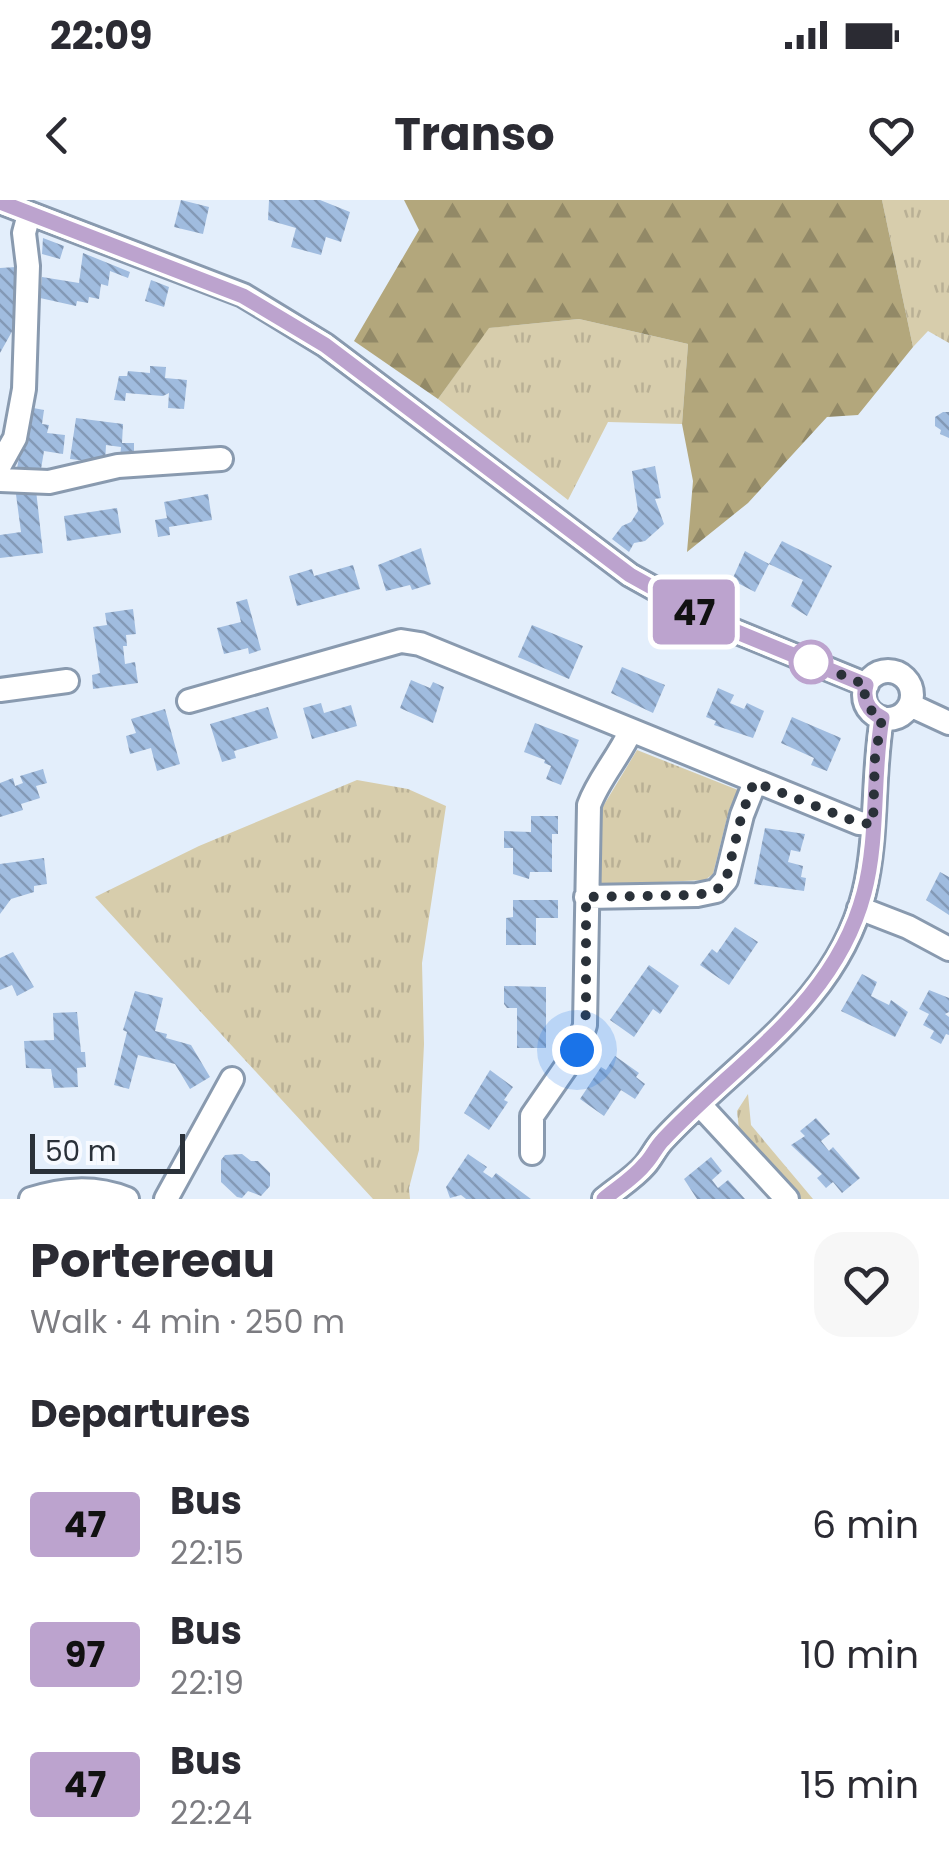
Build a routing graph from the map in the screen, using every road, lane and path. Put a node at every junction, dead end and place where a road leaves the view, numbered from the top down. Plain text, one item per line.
1 (0, 202) edge
2 (30, 214) junction
3 (221, 458) dead end
4 (0, 465) edge
5 (0, 480) edge
6 (67, 681) dead end
7 (866, 685) junction
8 (0, 690) edge
9 (189, 701) dead end
10 (910, 704) junction
11 (882, 718) junction
12 (949, 723) edge
13 (631, 730) junction
14 (754, 782) junction
15 (873, 824) junction
16 (586, 897) junction
17 (859, 908) junction
18 (949, 949) edge
19 (232, 1079) dead end
20 (700, 1106) junction
21 (532, 1153) dead end
22 (30, 1199) edge
23 (126, 1199) edge
24 (166, 1199) edge
25 (604, 1199) edge
26 (786, 1199) edge

1 - 2 street
2 - 4 street
2 - 7 street
3 - 5 street
6 - 8 street
7 - 10 street
7 - 11 street
9 - 13 street
10 - 11 street
10 - 12 street
11 - 15 street
13 - 14 street
13 - 16 street
14 - 15 street
14 - 16 street
15 - 17 street
16 - 21 street
17 - 18 street
17 - 20 street
19 - 24 street
20 - 25 street
20 - 26 street
22 - 23 street

